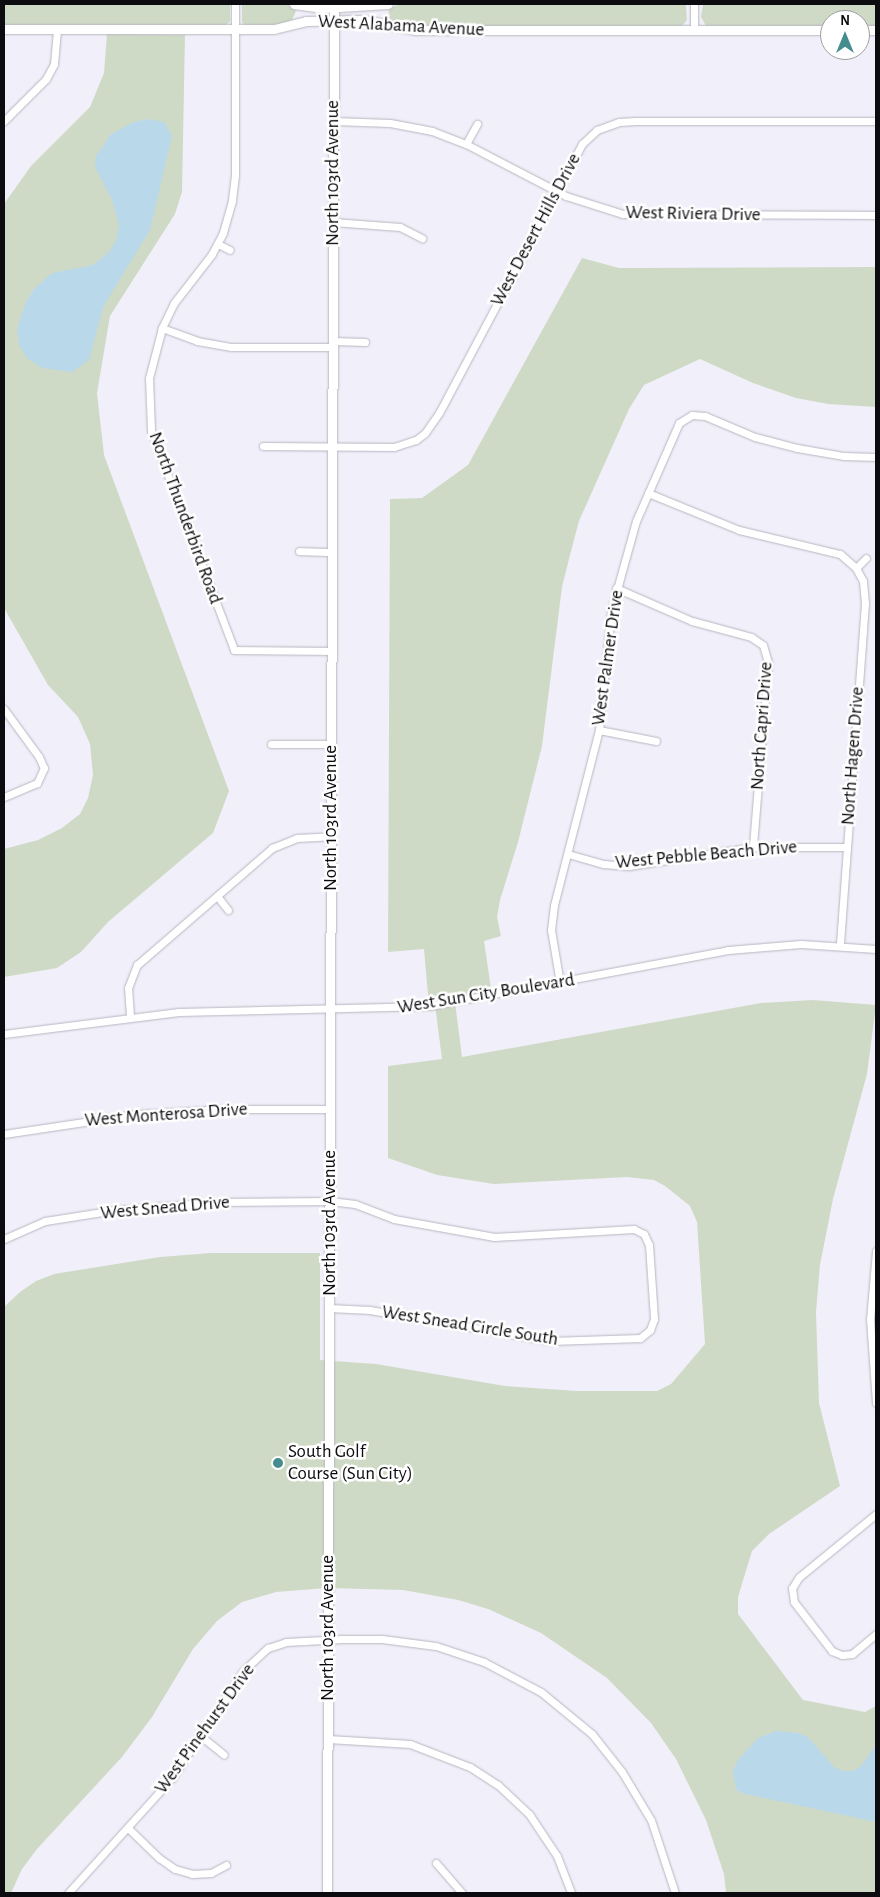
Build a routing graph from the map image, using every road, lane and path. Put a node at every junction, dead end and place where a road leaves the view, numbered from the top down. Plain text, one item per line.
1 (235, 4) edge
2 (294, 4) edge
3 (388, 4) edge
4 (694, 4) edge
5 (334, 5) edge
6 (334, 20) junction
7 (4, 29) edge
8 (235, 29) junction
9 (57, 30) junction
10 (820, 30) edge
11 (694, 31) junction
12 (4, 121) edge
13 (876, 121) edge
14 (334, 122) junction
15 (477, 124) dead end
16 (466, 144) junction
17 (556, 191) junction
18 (876, 215) edge
19 (333, 222) junction
20 (422, 238) dead end
21 (218, 244) junction
22 (230, 250) dead end
23 (162, 328) junction
24 (365, 342) dead end
25 (332, 344) junction
26 (263, 446) dead end
27 (332, 447) junction
28 (876, 457) edge
29 (648, 493) junction
30 (299, 551) dead end
31 (332, 552) junction
32 (866, 558) dead end
33 (856, 568) junction
34 (616, 588) junction
35 (332, 651) junction
36 (4, 709) edge
37 (599, 730) junction
38 (656, 741) dead end
39 (271, 744) dead end
40 (331, 744) junction
41 (4, 797) edge
42 (331, 836) junction
43 (753, 847) junction
44 (846, 847) junction
45 (568, 854) junction
46 (217, 896) junction
47 (228, 910) dead end
48 (840, 946) junction
49 (876, 949) edge
50 (560, 983) junction
51 (330, 1010) junction
52 (130, 1016) junction
53 (4, 1034) edge
54 (330, 1109) junction
55 (4, 1134) edge
56 (330, 1201) junction
57 (4, 1239) edge
58 (876, 1251) edge
59 (652, 1282) joint
60 (329, 1308) junction
61 (876, 1403) edge
62 (876, 1514) edge
63 (876, 1634) edge
64 (328, 1639) junction
65 (202, 1737) junction
66 (328, 1740) junction
67 (224, 1756) dead end
68 (128, 1829) junction
69 (436, 1863) dead end
70 (226, 1865) dead end
71 (68, 1893) edge
72 (326, 1893) edge
73 (462, 1893) edge
74 (571, 1893) edge
75 (674, 1893) edge

1 - 8 street, North Thunderbird Road
2 - 5 street, West Alabama Avenue
3 - 5 street, West Alabama Avenue
4 - 11 street
5 - 6 street, North 103rd Avenue
6 - 8 street, West Alabama Avenue
6 - 11 street, West Alabama Avenue
6 - 14 street, North 103rd Avenue
7 - 9 street, West Alabama Avenue
8 - 9 street, West Alabama Avenue
8 - 21 street, North Thunderbird Road
9 - 12 street
10 - 11 street, West Alabama Avenue
13 - 17 street, West Desert Hills Drive
14 - 16 street, West Riviera Drive
14 - 19 street, North 103rd Avenue
15 - 16 street
16 - 17 street, West Riviera Drive
17 - 18 street, West Riviera Drive
17 - 27 street, West Desert Hills Drive
19 - 20 street
19 - 25 street, North 103rd Avenue
21 - 22 street
21 - 23 street, North Thunderbird Road
23 - 25 street
23 - 35 street, North Thunderbird Road
24 - 25 street
25 - 27 street, North 103rd Avenue
26 - 27 street, West Desert Hills Drive
27 - 31 street, North 103rd Avenue
28 - 29 street, West Palmer Drive
29 - 33 street
29 - 34 street, West Palmer Drive
30 - 31 street
31 - 35 street, North 103rd Avenue
32 - 33 street
33 - 44 street, North Hagen Drive
34 - 37 street, West Palmer Drive
34 - 43 street, North Capri Drive
35 - 40 street, North 103rd Avenue
36 - 41 street
37 - 38 street
37 - 45 street, West Palmer Drive
39 - 40 street
40 - 42 street, North 103rd Avenue
42 - 46 street
42 - 51 street, North 103rd Avenue
43 - 44 street, West Pebble Beach Drive
43 - 45 street, West Pebble Beach Drive
44 - 48 street, North Hagen Drive
45 - 50 street, West Palmer Drive
46 - 47 street
46 - 52 street
48 - 49 street, West Sun City Boulevard
48 - 50 street, West Sun City Boulevard
50 - 51 street, West Sun City Boulevard
51 - 52 street, West Sun City Boulevard
51 - 54 street, North 103rd Avenue
52 - 53 street, West Sun City Boulevard
54 - 55 street, West Monterosa Drive
54 - 56 street, North 103rd Avenue
56 - 57 street, West Snead Drive
56 - 59 street, West Snead Drive
56 - 60 street, North 103rd Avenue
58 - 61 street
59 - 60 street, West Snead Circle South
60 - 64 street, North 103rd Avenue
62 - 63 street
64 - 65 street, West Pinehurst Drive
64 - 66 street, North 103rd Avenue
64 - 75 street, West Pinehurst Drive
65 - 67 street
65 - 68 street, West Pinehurst Drive
66 - 72 street, North 103rd Avenue
66 - 74 street
68 - 70 street
68 - 71 street, West Pinehurst Drive
69 - 73 street

